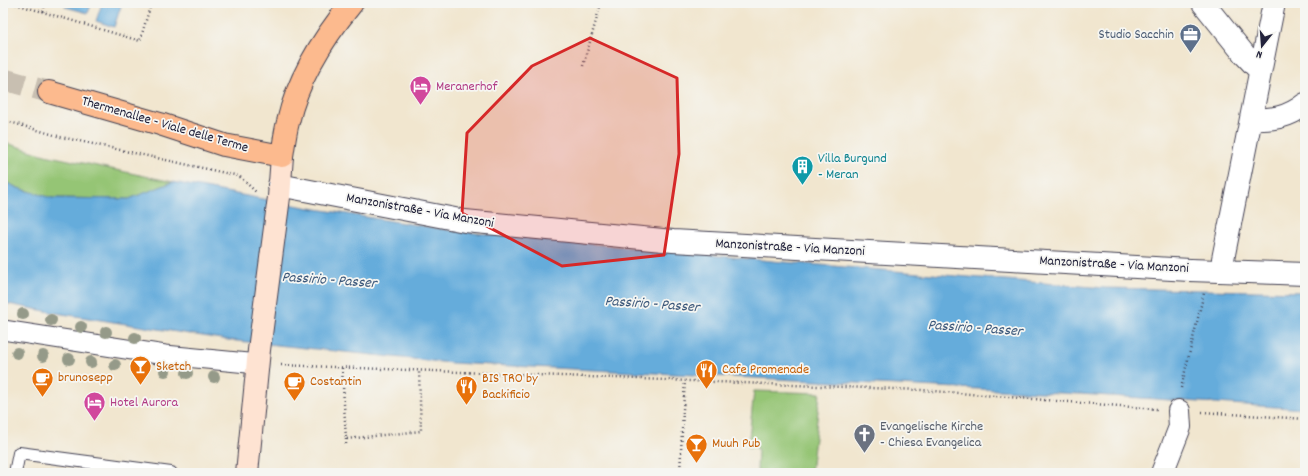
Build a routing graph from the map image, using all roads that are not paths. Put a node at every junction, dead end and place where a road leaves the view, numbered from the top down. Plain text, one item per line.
1 (352, 3) edge
2 (1203, 3) edge
3 (1274, 3) edge
4 (1260, 71) junction
5 (49, 92) tunnel mouth
6 (1305, 104) edge
7 (1250, 119) junction
8 (282, 156) junction
9 (279, 191) junction
10 (1226, 271) junction
11 (1305, 274) edge
12 (3, 330) edge
13 (258, 357) junction
14 (1179, 402) road end
15 (15, 473) edge
16 (171, 473) edge
17 (247, 473) edge
18 (1162, 473) edge

1 - 8 main road
2 - 4 street
3 - 4 street
4 - 7 street
5 - 8 main road, Thermenallee - Viale delle Terme
6 - 7 street
7 - 10 street
8 - 9 main road
9 - 10 street, Manzonistraße - Via Manzoni
9 - 13 main road
10 - 11 street, Manzonistraße - Via Manzoni
12 - 13 street
13 - 17 main road
14 - 18 street
15 - 16 lane

